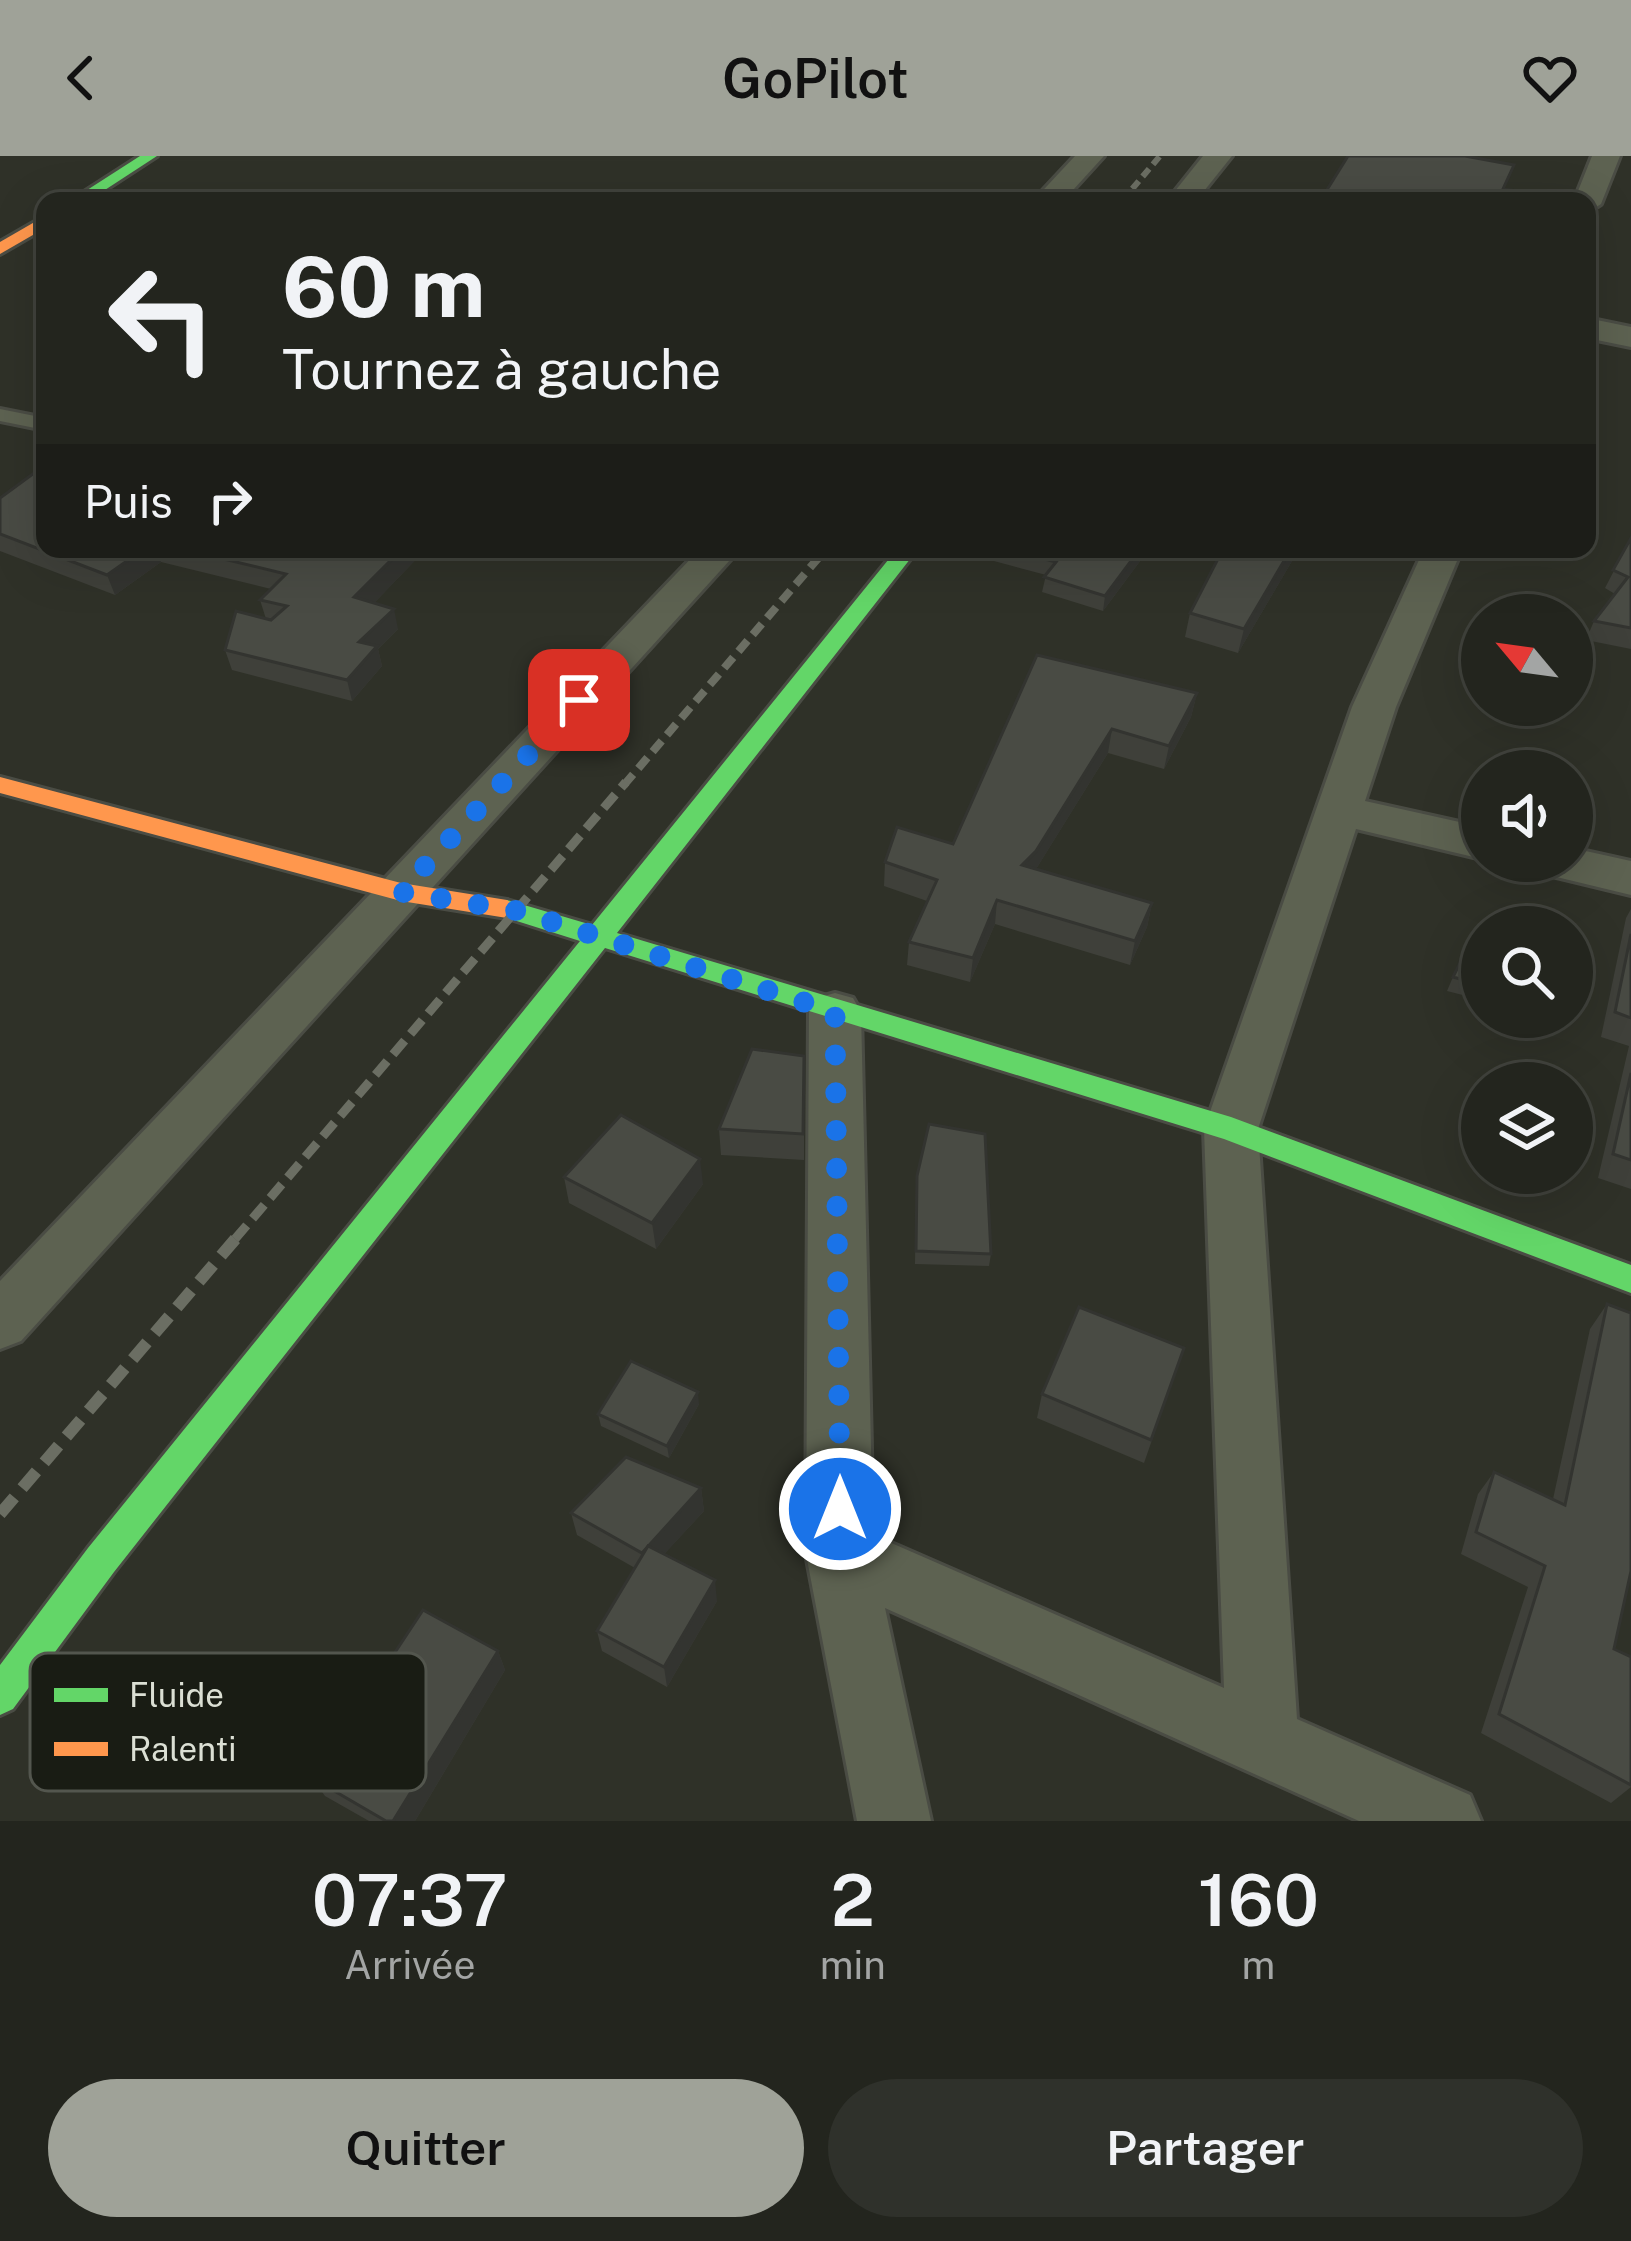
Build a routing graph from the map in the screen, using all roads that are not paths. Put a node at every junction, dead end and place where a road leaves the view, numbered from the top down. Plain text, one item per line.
1 (150, 156) edge
2 (1090, 156) edge
3 (1218, 156) edge
4 (1606, 156) edge
5 (92, 192) edge
6 (1056, 192) edge
7 (1188, 192) edge
8 (1592, 192) edge
9 (36, 227) edge
10 (0, 249) edge
11 (1596, 330) edge
12 (1631, 337) edge
13 (0, 415) edge
14 (36, 422) edge
15 (700, 558) edge
16 (901, 558) edge
17 (1439, 558) edge
18 (0, 785) edge
19 (1339, 810) junction
20 (1461, 839) edge
21 (1593, 869) edge
22 (1631, 878) edge
23 (401, 892) junction
24 (599, 937) junction
25 (835, 1012) junction
26 (1231, 1129) junction
27 (1631, 1279) edge
28 (0, 1322) edge
29 (840, 1554) junction
30 (32, 1653) edge
31 (30, 1656) edge
32 (0, 1696) edge
33 (1262, 1737) junction
34 (895, 1821) edge
35 (1444, 1821) edge

1 - 5 street
2 - 6 street
3 - 7 street
4 - 8 street
9 - 10 street
11 - 12 street
13 - 14 lane
15 - 23 street
16 - 24 street
17 - 19 street
18 - 23 street
19 - 20 street
19 - 26 street
21 - 22 street
23 - 24 street
23 - 28 street
24 - 25 street
24 - 30 street
25 - 26 street
25 - 29 street
26 - 27 street
26 - 33 street
29 - 33 street
29 - 34 street
31 - 32 street
33 - 35 street

